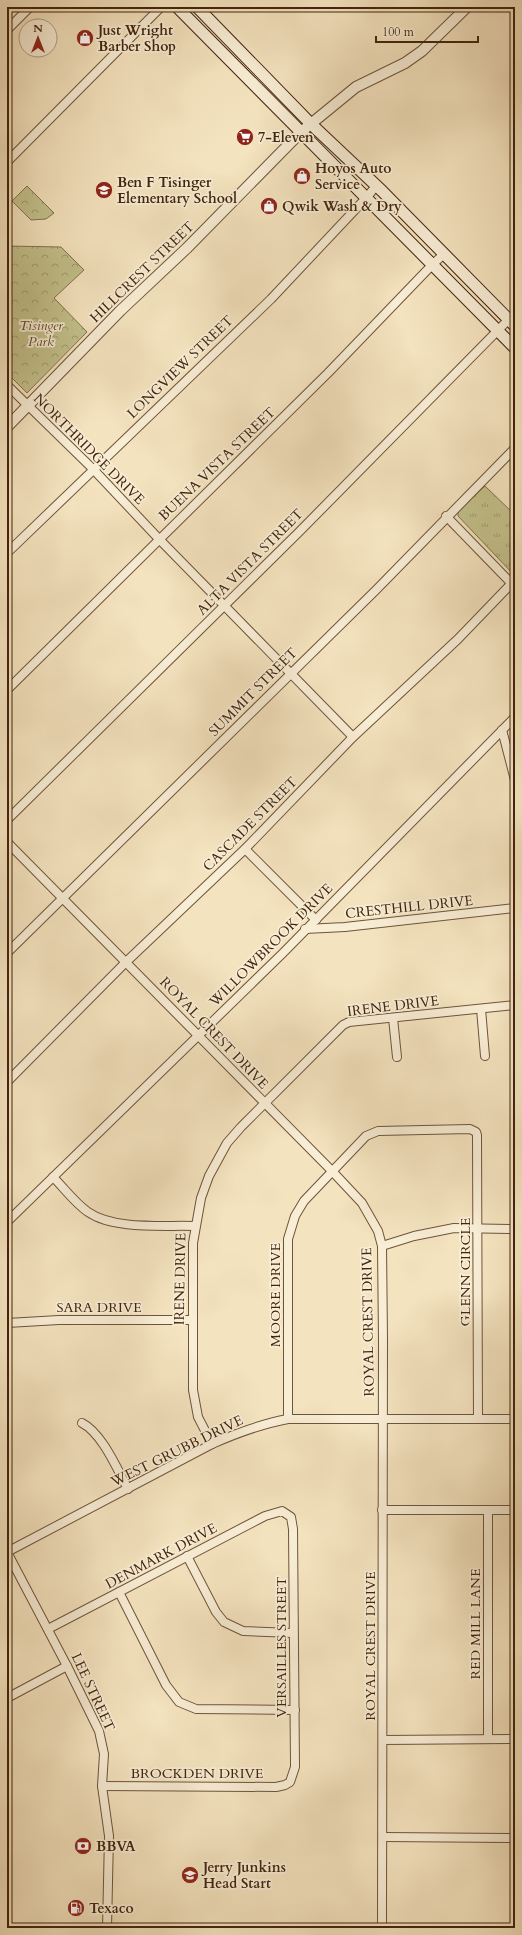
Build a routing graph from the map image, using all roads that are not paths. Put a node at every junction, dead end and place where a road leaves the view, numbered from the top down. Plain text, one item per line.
1 (30, 7) edge
2 (161, 7) edge
3 (177, 7) edge
4 (197, 7) edge
5 (467, 7) edge
6 (7, 30) edge
7 (241, 52) junction
8 (231, 62) junction
9 (311, 124) junction
10 (302, 132) junction
11 (7, 162) edge
12 (379, 189) junction
13 (367, 197) junction
14 (444, 254) junction
15 (433, 264) junction
16 (512, 323) edge
17 (497, 330) junction
18 (515, 348) edge
19 (7, 385) edge
20 (28, 406) junction
21 (7, 427) edge
22 (515, 448) edge
23 (93, 469) junction
24 (446, 516) junction
25 (159, 539) junction
26 (7, 553) edge
27 (513, 585) edge
28 (224, 605) junction
29 (291, 672) junction
30 (7, 690) edge
31 (515, 717) edge
32 (502, 730) junction
33 (353, 737) junction
34 (515, 780) edge
35 (7, 820) edge
36 (7, 842) edge
37 (245, 849) junction
38 (63, 898) junction
39 (515, 908) edge
40 (316, 920) junction
41 (305, 929) junction
42 (7, 953) edge
43 (126, 962) junction
44 (515, 1005) edge
45 (481, 1009) junction
46 (393, 1018) junction
47 (198, 1036) junction
48 (485, 1056) dead end
49 (397, 1057) dead end
50 (7, 1082) edge
51 (264, 1103) junction
52 (470, 1129) joint
53 (332, 1171) junction
54 (53, 1177) junction
55 (7, 1222) edge
56 (194, 1226) junction
57 (478, 1229) junction
58 (515, 1229) edge
59 (382, 1246) junction
60 (192, 1320) junction
61 (7, 1323) edge
62 (478, 1418) junction
63 (288, 1419) junction
64 (515, 1419) edge
65 (382, 1420) junction
66 (82, 1423) dead end
67 (212, 1444) junction
68 (128, 1488) junction
69 (382, 1510) junction
70 (488, 1510) junction
71 (515, 1510) edge
72 (287, 1514) joint
73 (7, 1552) edge
74 (188, 1556) junction
75 (119, 1592) junction
76 (48, 1629) junction
77 (293, 1633) junction
78 (68, 1666) junction
79 (7, 1698) edge
80 (295, 1710) junction
81 (488, 1739) junction
82 (515, 1739) edge
83 (383, 1740) junction
84 (290, 1782) joint
85 (102, 1786) junction
86 (384, 1837) junction
87 (515, 1838) edge
88 (107, 1928) edge
89 (382, 1928) edge

1 - 6 street
2 - 11 street
3 - 8 main road
4 - 7 main road
5 - 9 street, HILLCREST STREET
7 - 8 main road
7 - 9 main road
8 - 10 main road
9 - 10 street, HILLCREST STREET
9 - 12 main road
10 - 13 main road
10 - 20 street, HILLCREST STREET
12 - 13 street
12 - 14 main road
13 - 15 main road
13 - 23 street, LONGVIEW STREET
14 - 15 street, BUENA VISTA STREET
14 - 16 main road
15 - 17 main road
15 - 25 street, BUENA VISTA STREET
16 - 17 street, ALTA VISTA STREET
17 - 18 main road
17 - 28 street, ALTA VISTA STREET
19 - 20 street, NORTHRIDGE DRIVE
20 - 21 street, HILLCREST STREET
20 - 23 street, NORTHRIDGE DRIVE
22 - 24 street, SUMMIT STREET
23 - 25 street, NORTHRIDGE DRIVE
23 - 26 street, LONGVIEW STREET
24 - 27 street
24 - 29 street, SUMMIT STREET
25 - 28 street, NORTHRIDGE DRIVE
25 - 30 street, BUENA VISTA STREET
27 - 33 street, CASCADE STREET
28 - 29 street, NORTHRIDGE DRIVE
28 - 35 street, ALTA VISTA STREET
29 - 33 street, NORTHRIDGE DRIVE
29 - 38 street, SUMMIT STREET
31 - 32 street, WILLOWBROOK DRIVE
32 - 34 street
32 - 40 street, WILLOWBROOK DRIVE
33 - 37 street, CASCADE STREET
36 - 38 street, ROYAL CREST DRIVE
37 - 40 street
37 - 43 street, CASCADE STREET
38 - 42 street, SUMMIT STREET
38 - 43 street, ROYAL CREST DRIVE
39 - 41 street, CRESTHILL DRIVE
40 - 41 street, WILLOWBROOK DRIVE
41 - 47 street, WILLOWBROOK DRIVE
43 - 47 street, ROYAL CREST DRIVE
43 - 50 street, CASCADE STREET
44 - 45 street, IRENE DRIVE
45 - 46 street, IRENE DRIVE
45 - 48 street
46 - 49 street
46 - 51 street, IRENE DRIVE
47 - 51 street, ROYAL CREST DRIVE
47 - 54 street, WILLOWBROOK DRIVE
51 - 53 street, ROYAL CREST DRIVE
51 - 56 street, IRENE DRIVE
52 - 53 street, MOORE DRIVE
52 - 57 street, GLENN CIRCLE
53 - 59 street, ROYAL CREST DRIVE
53 - 63 street, MOORE DRIVE
54 - 55 street, WILLOWBROOK DRIVE
54 - 56 street
56 - 60 street, IRENE DRIVE
57 - 58 street
57 - 59 street
57 - 62 street, GLENN CIRCLE
59 - 65 street, ROYAL CREST DRIVE
60 - 61 street, SARA DRIVE
60 - 67 street, IRENE DRIVE
62 - 64 street, WEST GRUBB DRIVE
62 - 65 street, WEST GRUBB DRIVE
63 - 65 street, WEST GRUBB DRIVE
63 - 67 street, WEST GRUBB DRIVE
65 - 69 street, ROYAL CREST DRIVE
66 - 68 street
67 - 68 street, WEST GRUBB DRIVE
68 - 73 street, WEST GRUBB DRIVE
69 - 70 street
69 - 83 street, ROYAL CREST DRIVE
70 - 71 street
70 - 81 street, RED MILL LANE
72 - 74 street, DENMARK DRIVE
72 - 77 street, VERSAILLES STREET
73 - 76 street, LEE STREET
74 - 75 street, DENMARK DRIVE
74 - 77 street
75 - 76 street, DENMARK DRIVE
75 - 80 street
76 - 78 street, LEE STREET
77 - 80 street, VERSAILLES STREET
78 - 79 street
78 - 85 street, LEE STREET
80 - 84 street, VERSAILLES STREET
81 - 82 street
81 - 83 street
83 - 86 street, ROYAL CREST DRIVE
84 - 85 street, BROCKDEN DRIVE
85 - 88 street, LEE STREET
86 - 87 street
86 - 89 street, ROYAL CREST DRIVE

